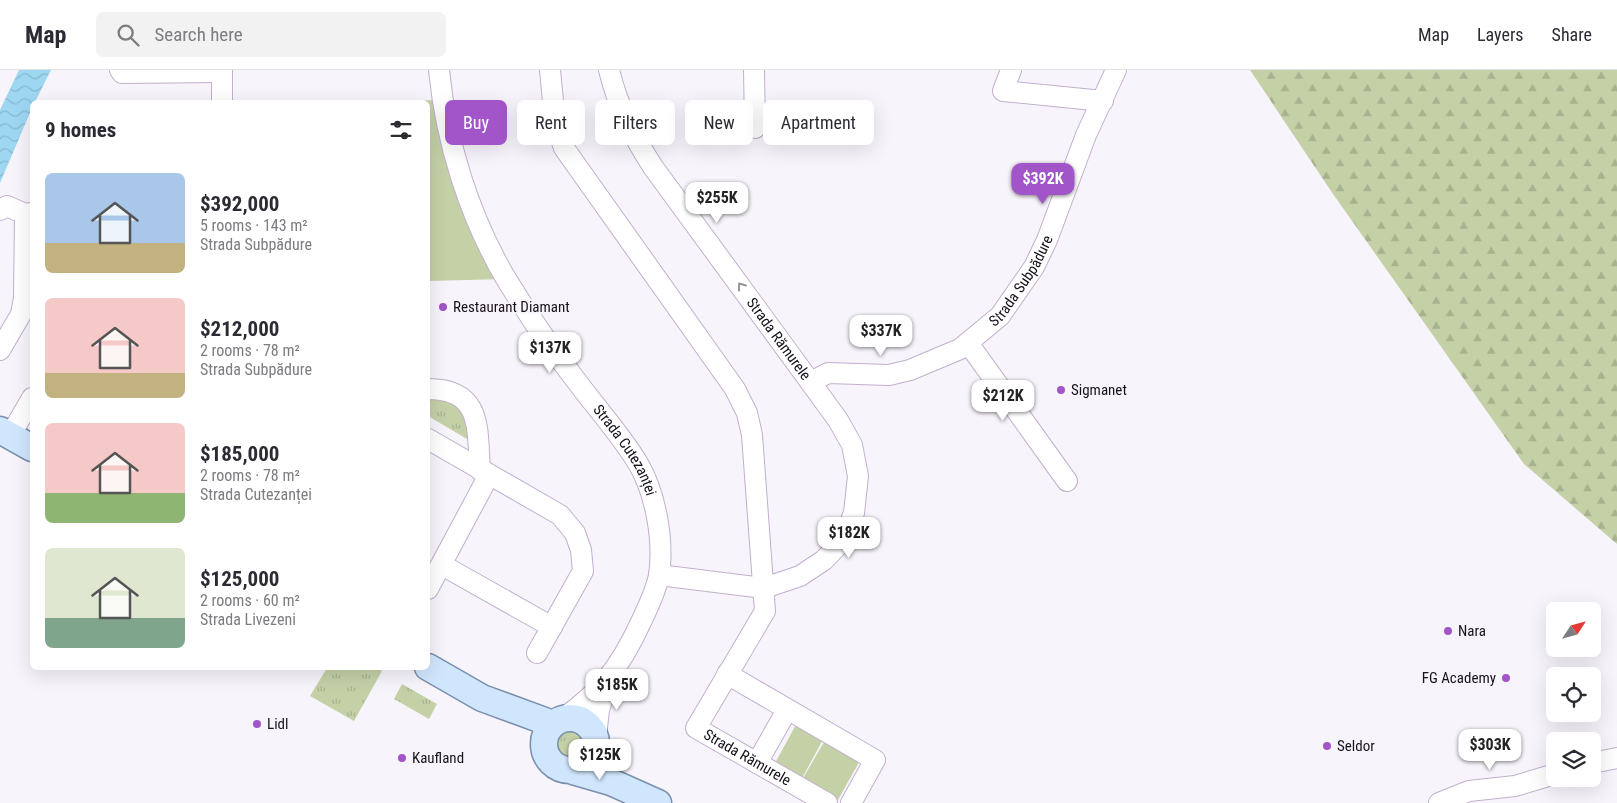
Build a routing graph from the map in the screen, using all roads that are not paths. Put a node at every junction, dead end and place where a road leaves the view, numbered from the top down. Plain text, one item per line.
1 (120, 70) edge
2 (439, 70) edge
3 (550, 70) edge
4 (609, 70) edge
5 (754, 70) edge
6 (1011, 70) edge
7 (1116, 70) edge
8 (222, 71) edge
9 (222, 100) edge
10 (1103, 101) junction
11 (755, 128) dead end
12 (0, 210) edge
13 (29, 213) edge
14 (968, 343) junction
15 (0, 350) edge
16 (811, 382) junction
17 (430, 390) edge
18 (30, 402) edge
19 (14, 438) edge
20 (430, 440) edge
21 (485, 473) junction
22 (1067, 481) dead end
23 (442, 565) junction
24 (658, 575) junction
25 (430, 586) edge
26 (764, 588) junction
27 (552, 627) junction
28 (537, 653) dead end
29 (430, 668) edge
30 (727, 674) junction
31 (609, 679) junction
32 (482, 698) junction
33 (787, 710) junction
34 (558, 721) junction
35 (596, 741) junction
36 (547, 757) junction
37 (1617, 758) edge
38 (1601, 761) edge
39 (757, 763) junction
40 (573, 771) junction
41 (1546, 777) edge
42 (1515, 786) junction
43 (654, 800) edge
44 (827, 803) edge
45 (851, 803) edge
46 (1439, 803) edge
47 (1493, 803) edge

1 - 8 street
2 - 24 street, Strada Cutezanței
3 - 26 street, Strada Rămurele
16 -> 4 street, Strada Rămurele
5 - 11 street
6 - 10 street
7 - 10 street, Strada Subpădure
8 - 9 street
10 - 14 street, Strada Subpădure
12 - 13 street
13 - 15 street
14 - 16 street, Strada Subpădure
14 - 22 street
16 - 26 street, Strada Rămurele
17 - 21 street
18 - 19 street
20 - 21 street
21 - 23 street
21 - 27 street
23 - 25 street
23 - 27 street
24 - 26 street, Strada Rămurele
24 - 31 street, Strada Cutezanței
26 - 30 street, Strada Rămurele
27 - 28 street
29 - 32 main road
30 - 33 street
30 - 39 street, Strada Rămurele
31 - 34 street, Strada Cutezanței
31 - 35 street, Strada Cutezanței
32 - 34 main road
32 - 36 main road
33 - 39 street
33 - 45 street
34 - 35 main road
34 - 36 main road
35 - 40 main road
35 - 43 main road
36 - 40 main road
37 - 38 street
39 - 44 street, Strada Rămurele
40 - 43 main road
41 - 42 street
42 - 46 street
42 - 47 street

